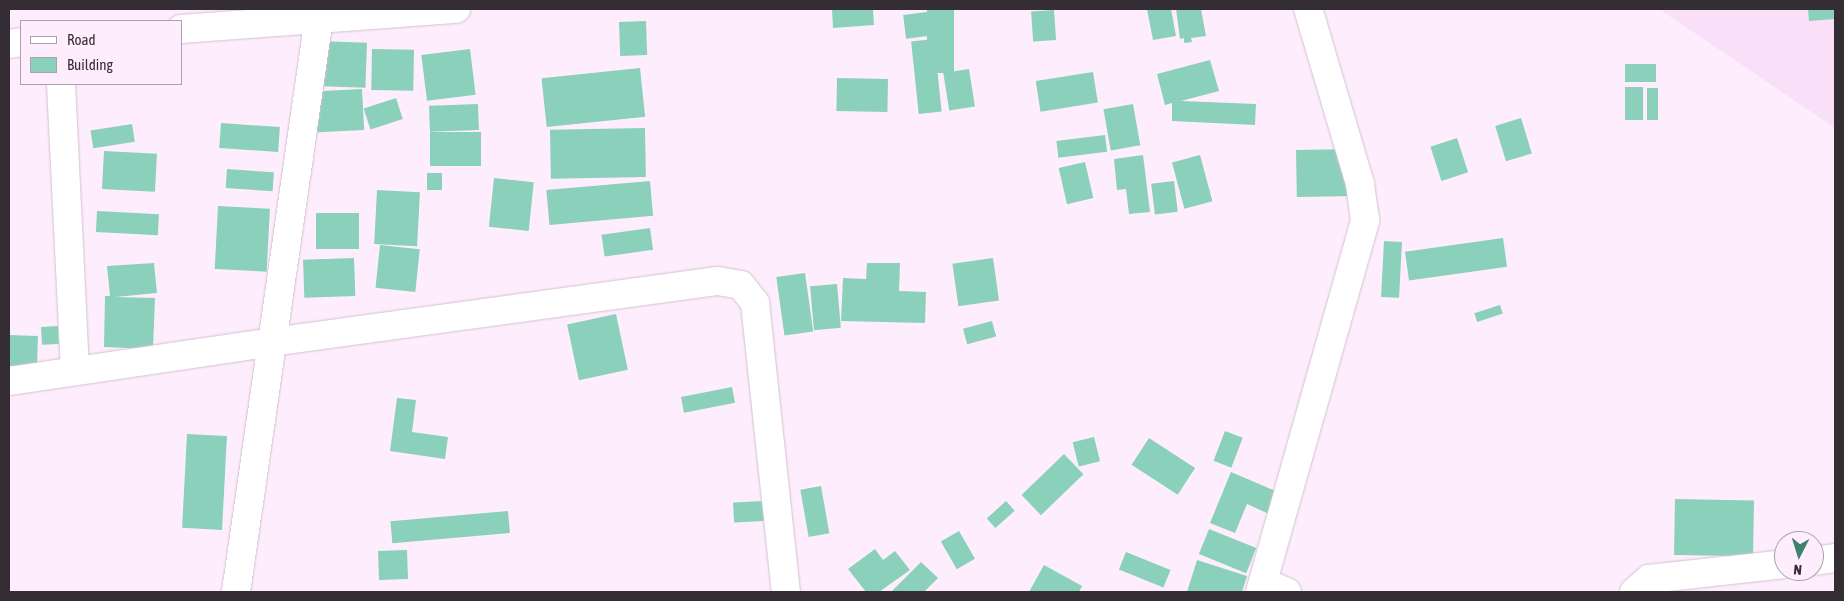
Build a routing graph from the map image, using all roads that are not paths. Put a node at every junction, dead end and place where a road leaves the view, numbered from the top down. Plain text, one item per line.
1 (456, 9) edge
2 (1308, 9) edge
3 (319, 18) junction
4 (182, 29) edge
5 (61, 85) edge
6 (272, 342) junction
7 (75, 371) junction
8 (9, 381) edge
9 (1774, 565) edge
10 (1270, 589) edge
11 (236, 592) edge
12 (786, 592) edge
13 (1634, 592) edge

1 - 3 street
2 - 10 street
3 - 4 street
3 - 6 street
5 - 7 street
6 - 7 street
6 - 11 street
6 - 12 street
7 - 8 street
9 - 13 street

